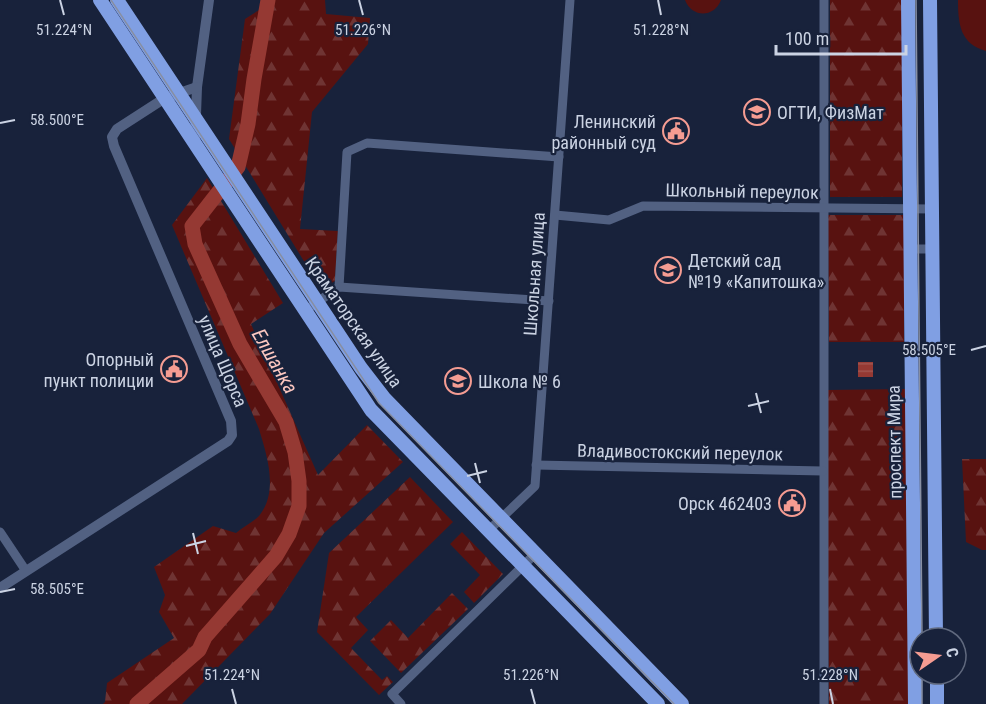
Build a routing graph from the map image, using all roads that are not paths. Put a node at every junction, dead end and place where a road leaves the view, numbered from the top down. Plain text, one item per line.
1 (100, 0) edge
2 (117, 0) edge
3 (209, 0) edge
4 (570, 0) edge
5 (824, 0) edge
6 (908, 0) edge
7 (930, 0) edge
8 (129, 18) junction
9 (117, 26) junction
10 (197, 87) junction
11 (178, 94) junction
12 (165, 98) junction
13 (196, 121) junction
14 (195, 142) junction
15 (559, 158) junction
16 (217, 164) junction
17 (822, 208) junction
18 (910, 209) junction
19 (933, 209) junction
20 (555, 215) junction
21 (911, 249) junction
22 (933, 249) junction
23 (339, 288) junction
24 (549, 301) junction
25 (312, 306) junction
26 (429, 445) junction
27 (417, 457) junction
28 (536, 465) junction
29 (823, 471) junction
30 (501, 519) junction
31 (488, 531) junction
32 (0, 532) edge
33 (535, 554) junction
34 (522, 566) junction
35 (26, 571) junction
36 (0, 588) edge
37 (927, 626) edge
38 (927, 626) edge
39 (632, 653) junction
40 (620, 665) junction
41 (918, 686) edge
42 (936, 686) edge
43 (679, 703) edge
44 (401, 704) edge
45 (658, 704) edge
46 (824, 704) edge
47 (915, 704) edge
48 (937, 704) edge

1 - 9 main road, Краматорская улица
2 - 8 main road, Краматорская улица
3 - 10 street
4 - 15 street, Школьная улица
5 - 17 street
6 - 18 main road, проспект Мира
7 - 19 main road, проспект Мира
8 - 9 street
8 - 11 main road, Краматорская улица
9 - 12 main road, Краматорская улица
10 - 11 street, улица Щорса
10 - 13 street
11 - 12 street, улица Щорса
11 - 13 main road, Краматорская улица
12 - 14 main road, Краматорская улица
12 - 35 street, улица Щорса
13 - 14 street
13 - 16 main road, Краматорская улица
14 - 16 main road, Краматорская улица
15 - 20 street, Школьная улица
15 - 23 street
16 - 25 main road, Краматорская улица
17 - 18 street, Школьный переулок
17 - 20 street, Школьный переулок
17 - 29 street
18 - 19 street, Школьный переулок
18 - 21 main road, проспект Мира
19 - 22 main road, проспект Мира
20 - 24 street, Школьная улица
21 - 22 street
21 - 37 main road, проспект Мира
22 - 38 main road, проспект Мира
23 - 24 street
23 - 25 street
24 - 28 street, Школьная улица
25 - 26 main road, Краматорская улица
25 - 27 main road, Краматорская улица
26 - 27 street
26 - 30 main road, Краматорская улица
27 - 31 main road, Краматорская улица
28 - 29 street, Владивостокский переулок
28 - 30 street, Школьная улица
29 - 46 street
30 - 31 street, Школьная улица
30 - 33 main road, Краматорская улица
31 - 34 main road, Краматорская улица
32 - 35 street
33 - 34 street
33 - 39 main road, Краматорская улица
34 - 40 main road, Краматорская улица
34 - 44 street
35 - 36 street, улица Щорса
39 - 40 street
39 - 43 main road, Краматорская улица
40 - 45 main road, Краматорская улица
41 - 47 main road, проспект Мира
42 - 48 main road

